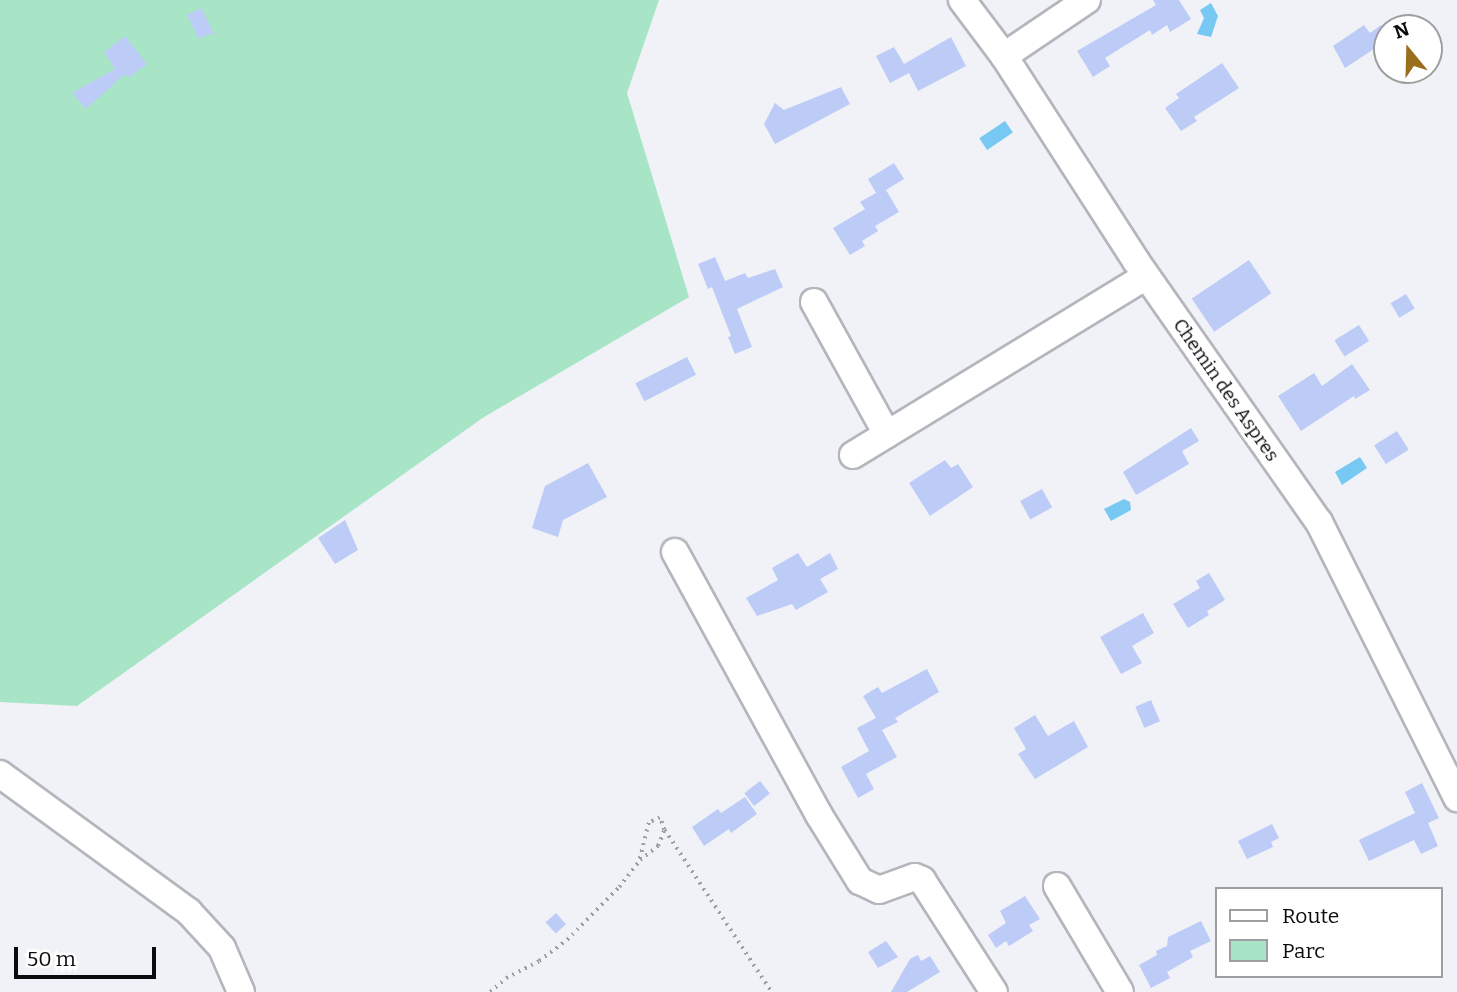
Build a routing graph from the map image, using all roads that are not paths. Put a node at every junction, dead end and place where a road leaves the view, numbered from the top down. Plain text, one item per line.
1 (962, 0) edge
2 (1087, 0) edge
3 (1004, 56) junction
4 (1146, 276) junction
5 (814, 302) dead end
6 (887, 434) junction
7 (853, 455) dead end
8 (675, 552) dead end
9 (0, 774) edge
10 (1457, 798) edge
11 (1058, 886) dead end
12 (241, 992) edge
13 (994, 992) edge
14 (1120, 992) edge

1 - 3 street, Chemin des Aspres
2 - 3 street
3 - 4 street, Chemin des Aspres
4 - 6 street
4 - 10 street, Chemin des Aspres
5 - 6 street
6 - 7 street
8 - 13 street
9 - 12 street
11 - 14 street

